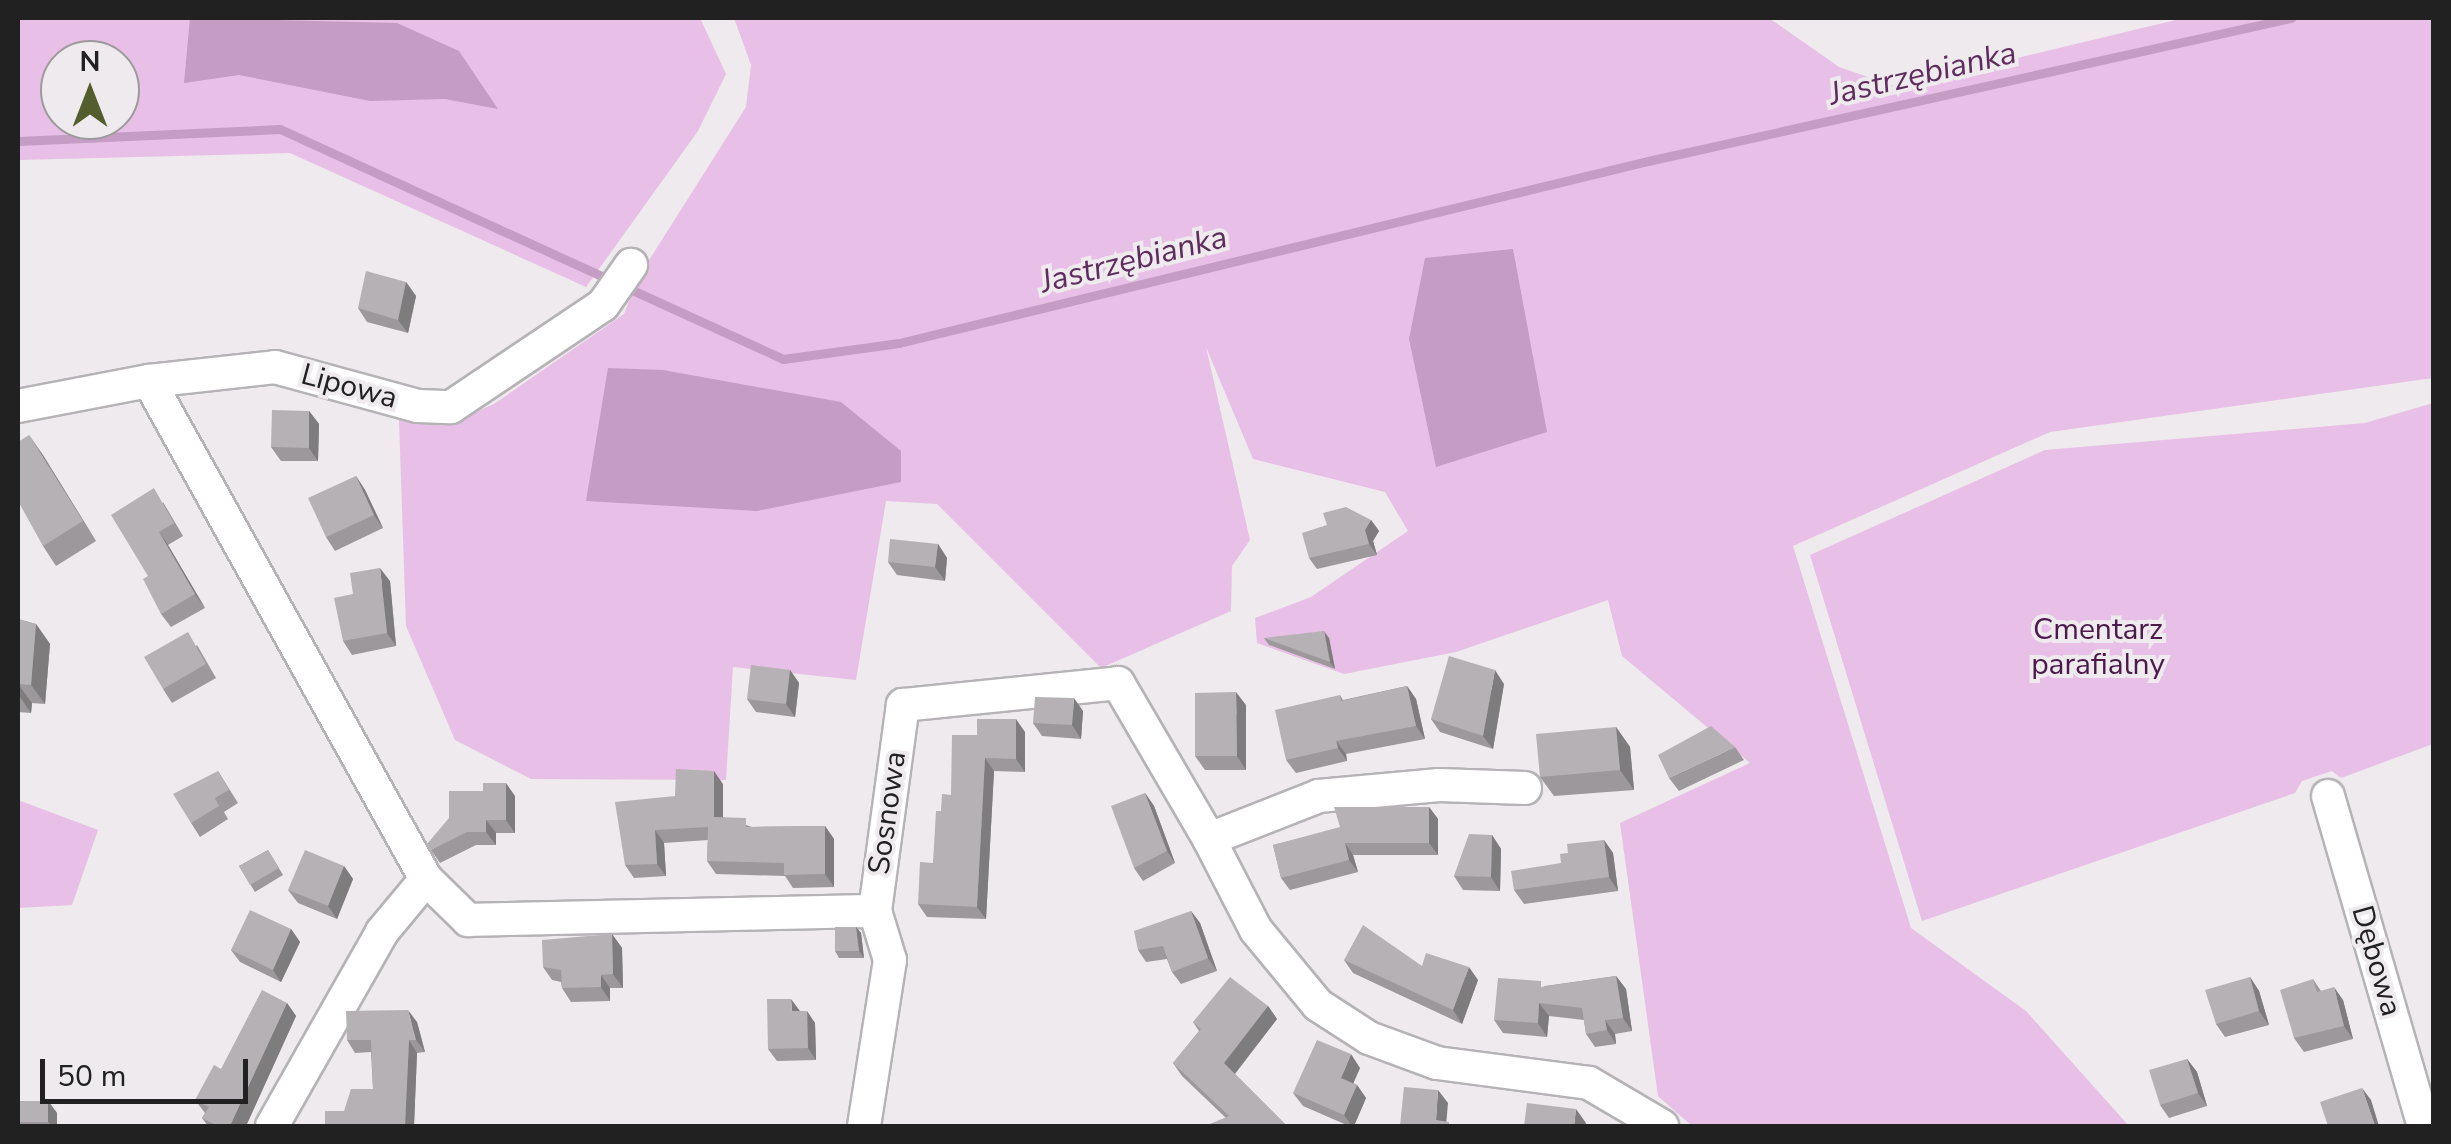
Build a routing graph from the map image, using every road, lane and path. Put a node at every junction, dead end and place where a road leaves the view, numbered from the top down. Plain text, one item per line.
1 (631, 265) dead end
2 (149, 381) junction
3 (18, 406) edge
4 (1525, 788) dead end
5 (2328, 796) dead end
6 (1209, 838) junction
7 (426, 879) junction
8 (875, 911) junction
9 (272, 1126) edge
10 (864, 1126) edge
11 (1662, 1126) edge
12 (2424, 1126) edge

1 - 2 street, Lipowa
2 - 3 street, Lipowa
2 - 7 street, Sosnowa
4 - 6 street
5 - 12 street, Dębowa
6 - 8 street, Sosnowa
6 - 11 street, Sosnowa
7 - 8 street, Sosnowa
7 - 9 street
8 - 10 street

